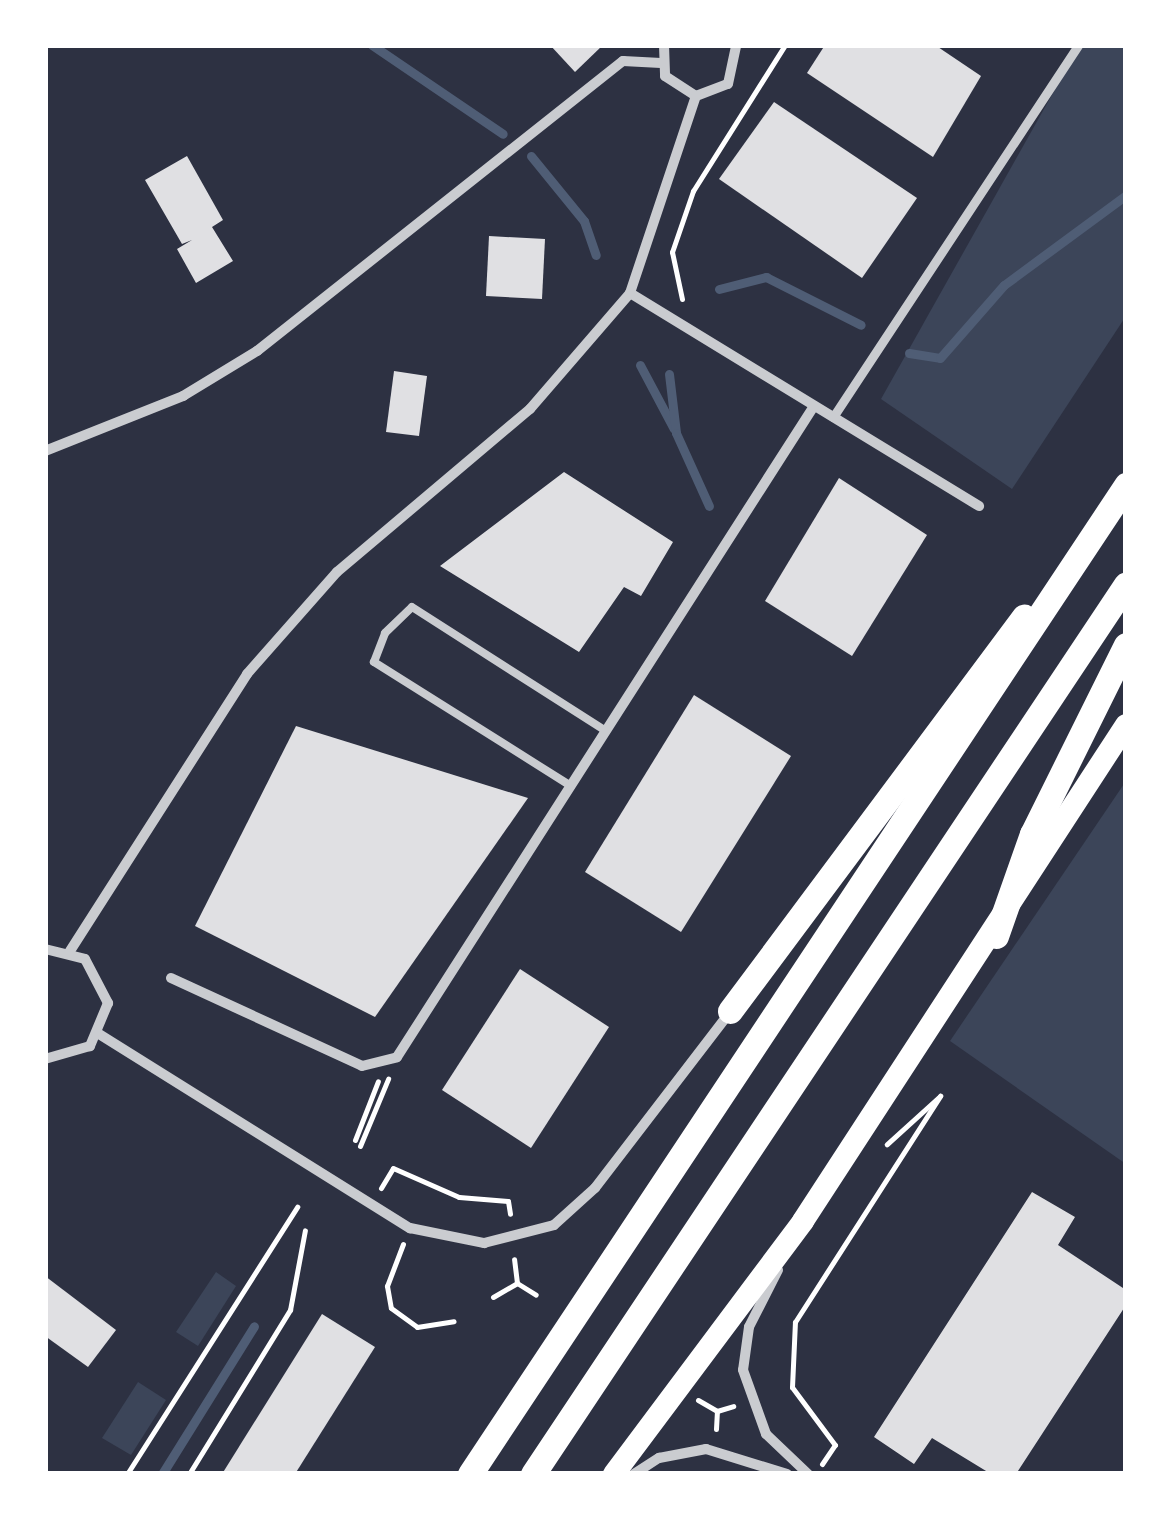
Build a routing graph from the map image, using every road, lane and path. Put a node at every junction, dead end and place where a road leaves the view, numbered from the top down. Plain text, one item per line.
1 (664, 45) edge
2 (736, 45) edge
3 (785, 45) edge
4 (1078, 45) edge
5 (662, 63) junction
6 (696, 96) junction
7 (630, 293) junction
8 (692, 314) dead end
9 (814, 406) junction
10 (833, 417) junction
11 (45, 451) edge
12 (1126, 486) edge
13 (979, 506) dead end
14 (1104, 520) junction
15 (1126, 584) edge
16 (1126, 645) edge
17 (1126, 725) edge
18 (606, 731) junction
19 (571, 786) junction
20 (996, 936) junction
21 (45, 949) edge
22 (70, 951) junction
23 (171, 978) dead end
24 (730, 1011) joint
25 (100, 1034) junction
26 (397, 1057) junction
27 (45, 1060) edge
28 (378, 1090) dead end
29 (872, 1158) dead end
30 (372, 1204) junction
31 (296, 1206) dead end
32 (511, 1216) dead end
33 (803, 1220) junction
34 (410, 1228) junction
35 (305, 1230) dead end
36 (514, 1259) dead end
37 (516, 1283) junction
38 (536, 1295) dead end
39 (493, 1297) dead end
40 (454, 1321) dead end
41 (590, 1391) junction
42 (698, 1400) dead end
43 (733, 1406) dead end
44 (717, 1411) junction
45 (716, 1429) dead end
46 (835, 1445) dead end
47 (127, 1474) edge
48 (189, 1474) edge
49 (470, 1474) edge
50 (533, 1474) edge
51 (544, 1474) edge
52 (614, 1474) edge
53 (634, 1474) edge
54 (787, 1474) edge
55 (808, 1474) edge

1 - 5 street
2 - 6 street
3 - 8 path
4 - 10 street
5 - 6 street
5 - 11 street
6 - 7 street
7 - 9 street
7 - 22 street
9 - 10 street
9 - 18 street
10 - 13 street
12 - 14 highway
14 - 24 highway
14 - 49 highway
15 - 41 highway
16 - 20 highway
17 - 20 main road
18 - 19 street
18 - 19 lane
19 - 26 street
20 - 33 main road
21 - 22 street
22 - 25 street
23 - 26 street
24 - 34 street
25 - 27 street
25 - 30 street
26 - 28 path
29 - 46 path
30 - 32 path
30 - 34 street
31 - 47 path
33 - 52 main road
33 - 55 street
34 - 40 path
35 - 48 path
36 - 37 path
37 - 38 path
37 - 39 path
41 - 50 highway
41 - 51 highway
42 - 44 path
43 - 44 path
44 - 45 path
53 - 54 street

